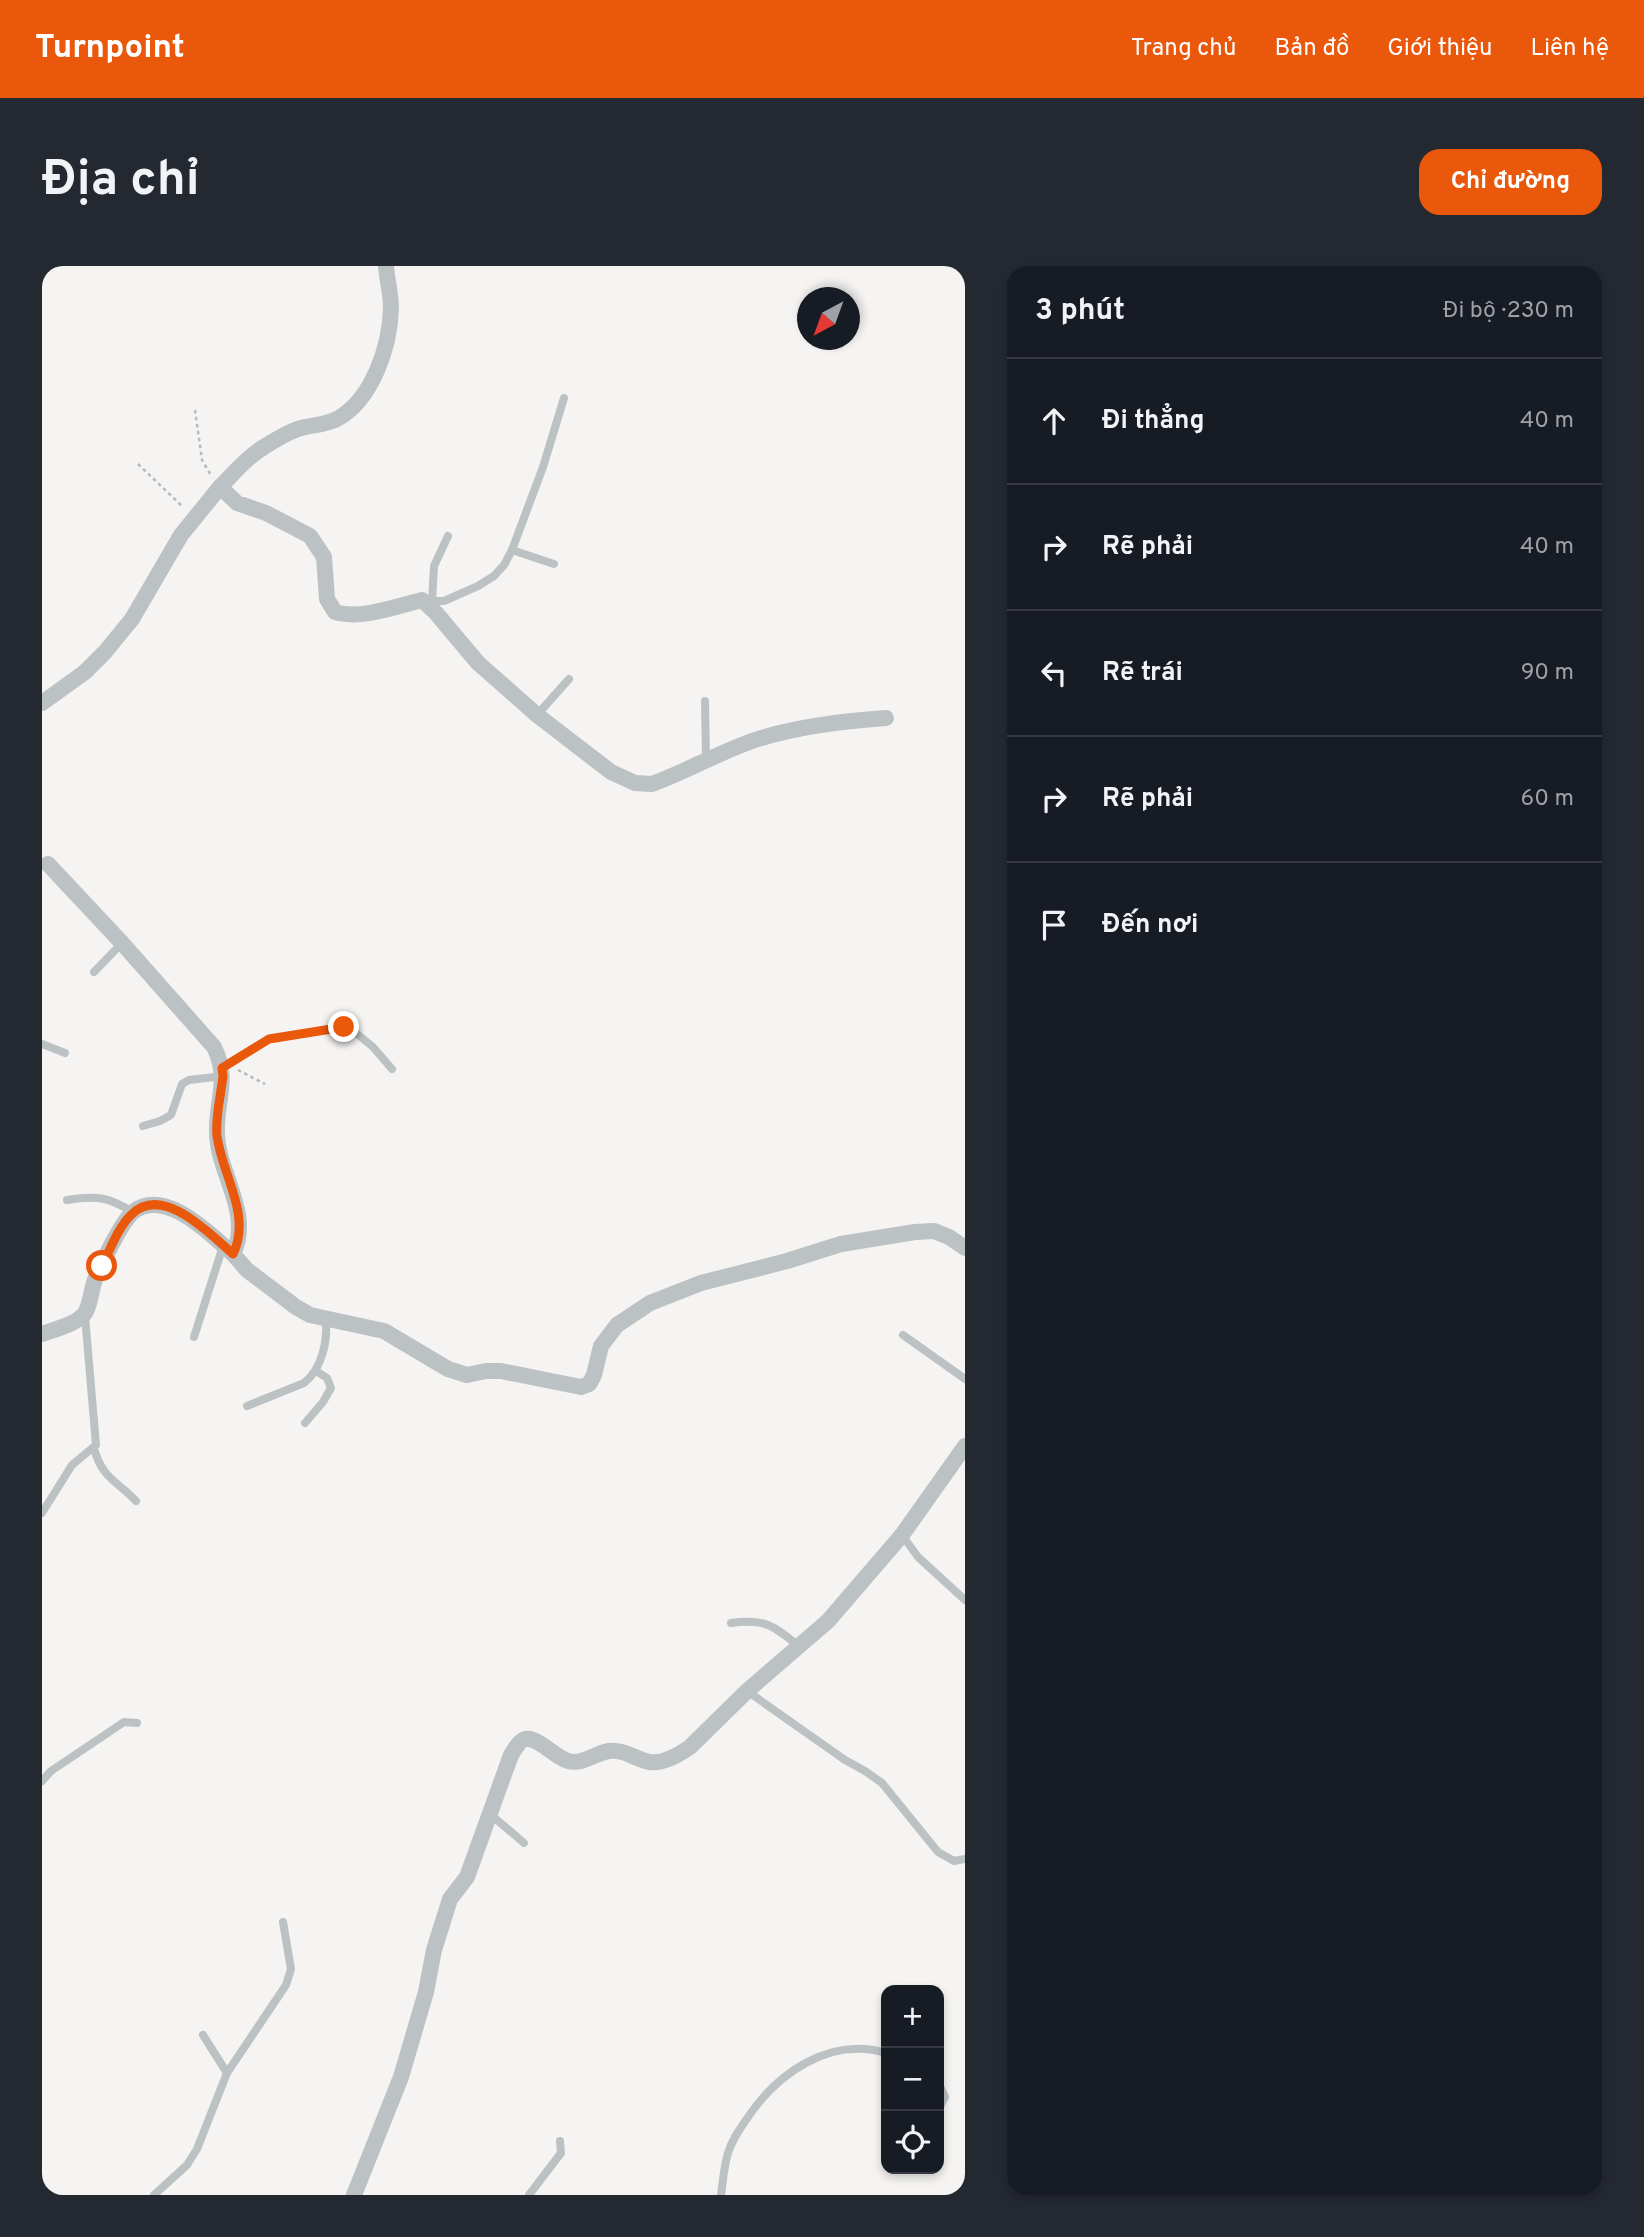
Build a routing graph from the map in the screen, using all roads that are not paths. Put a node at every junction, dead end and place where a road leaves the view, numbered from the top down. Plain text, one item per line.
1 (386, 266) edge
2 (564, 398) dead end
3 (220, 487) junction
4 (448, 536) dead end
5 (512, 550) junction
6 (554, 564) dead end
7 (427, 601) junction
8 (569, 679) dead end
9 (705, 701) dead end
10 (42, 703) edge
11 (537, 715) junction
12 (886, 718) dead end
13 (706, 760) junction
14 (44, 865) edge
15 (122, 943) junction
16 (94, 972) dead end
17 (42, 1044) edge
18 (65, 1053) dead end
19 (225, 1068) junction
20 (392, 1069) dead end
21 (143, 1126) dead end
22 (68, 1200) dead end
23 (133, 1212) junction
24 (965, 1248) edge
25 (228, 1250) junction
26 (85, 1313) junction
27 (325, 1317) junction
28 (42, 1334) edge
29 (903, 1335) dead end
30 (194, 1337) dead end
31 (316, 1371) junction
32 (965, 1379) edge
33 (247, 1406) dead end
34 (305, 1423) dead end
35 (965, 1446) edge
36 (94, 1449) junction
37 (136, 1500) dead end
38 (42, 1513) edge
39 (902, 1535) junction
40 (965, 1601) edge
41 (731, 1623) dead end
42 (800, 1647) junction
43 (747, 1691) junction
44 (137, 1723) dead end
45 (42, 1781) edge
46 (490, 1814) junction
47 (524, 1843) dead end
48 (965, 1858) edge
49 (283, 1922) dead end
50 (203, 2035) dead end
51 (881, 2052) edge
52 (227, 2073) junction
53 (560, 2141) dead end
54 (154, 2195) edge
55 (354, 2195) edge
56 (528, 2195) edge
57 (721, 2195) edge

1 - 3 street
2 - 5 lane
3 - 7 street
3 - 10 street
4 - 7 lane
5 - 6 lane
5 - 7 lane
7 - 11 street
8 - 11 lane
9 - 13 lane
11 - 13 street
12 - 13 street
14 - 15 street
15 - 16 lane
15 - 19 street
17 - 18 lane
19 - 20 lane
19 - 21 lane
19 - 25 street
22 - 23 lane
23 - 25 street
23 - 26 street
24 - 27 street
25 - 27 street
25 - 30 lane
26 - 28 street
26 - 36 lane
27 - 31 lane
29 - 32 lane
31 - 33 lane
31 - 34 lane
35 - 39 street
36 - 37 lane
36 - 38 lane
39 - 40 lane
39 - 42 street
41 - 42 lane
42 - 43 street
43 - 46 street
43 - 48 lane
44 - 45 lane
46 - 47 lane
46 - 55 street
49 - 52 lane
50 - 52 lane
51 - 57 lane
52 - 54 lane
53 - 56 lane

